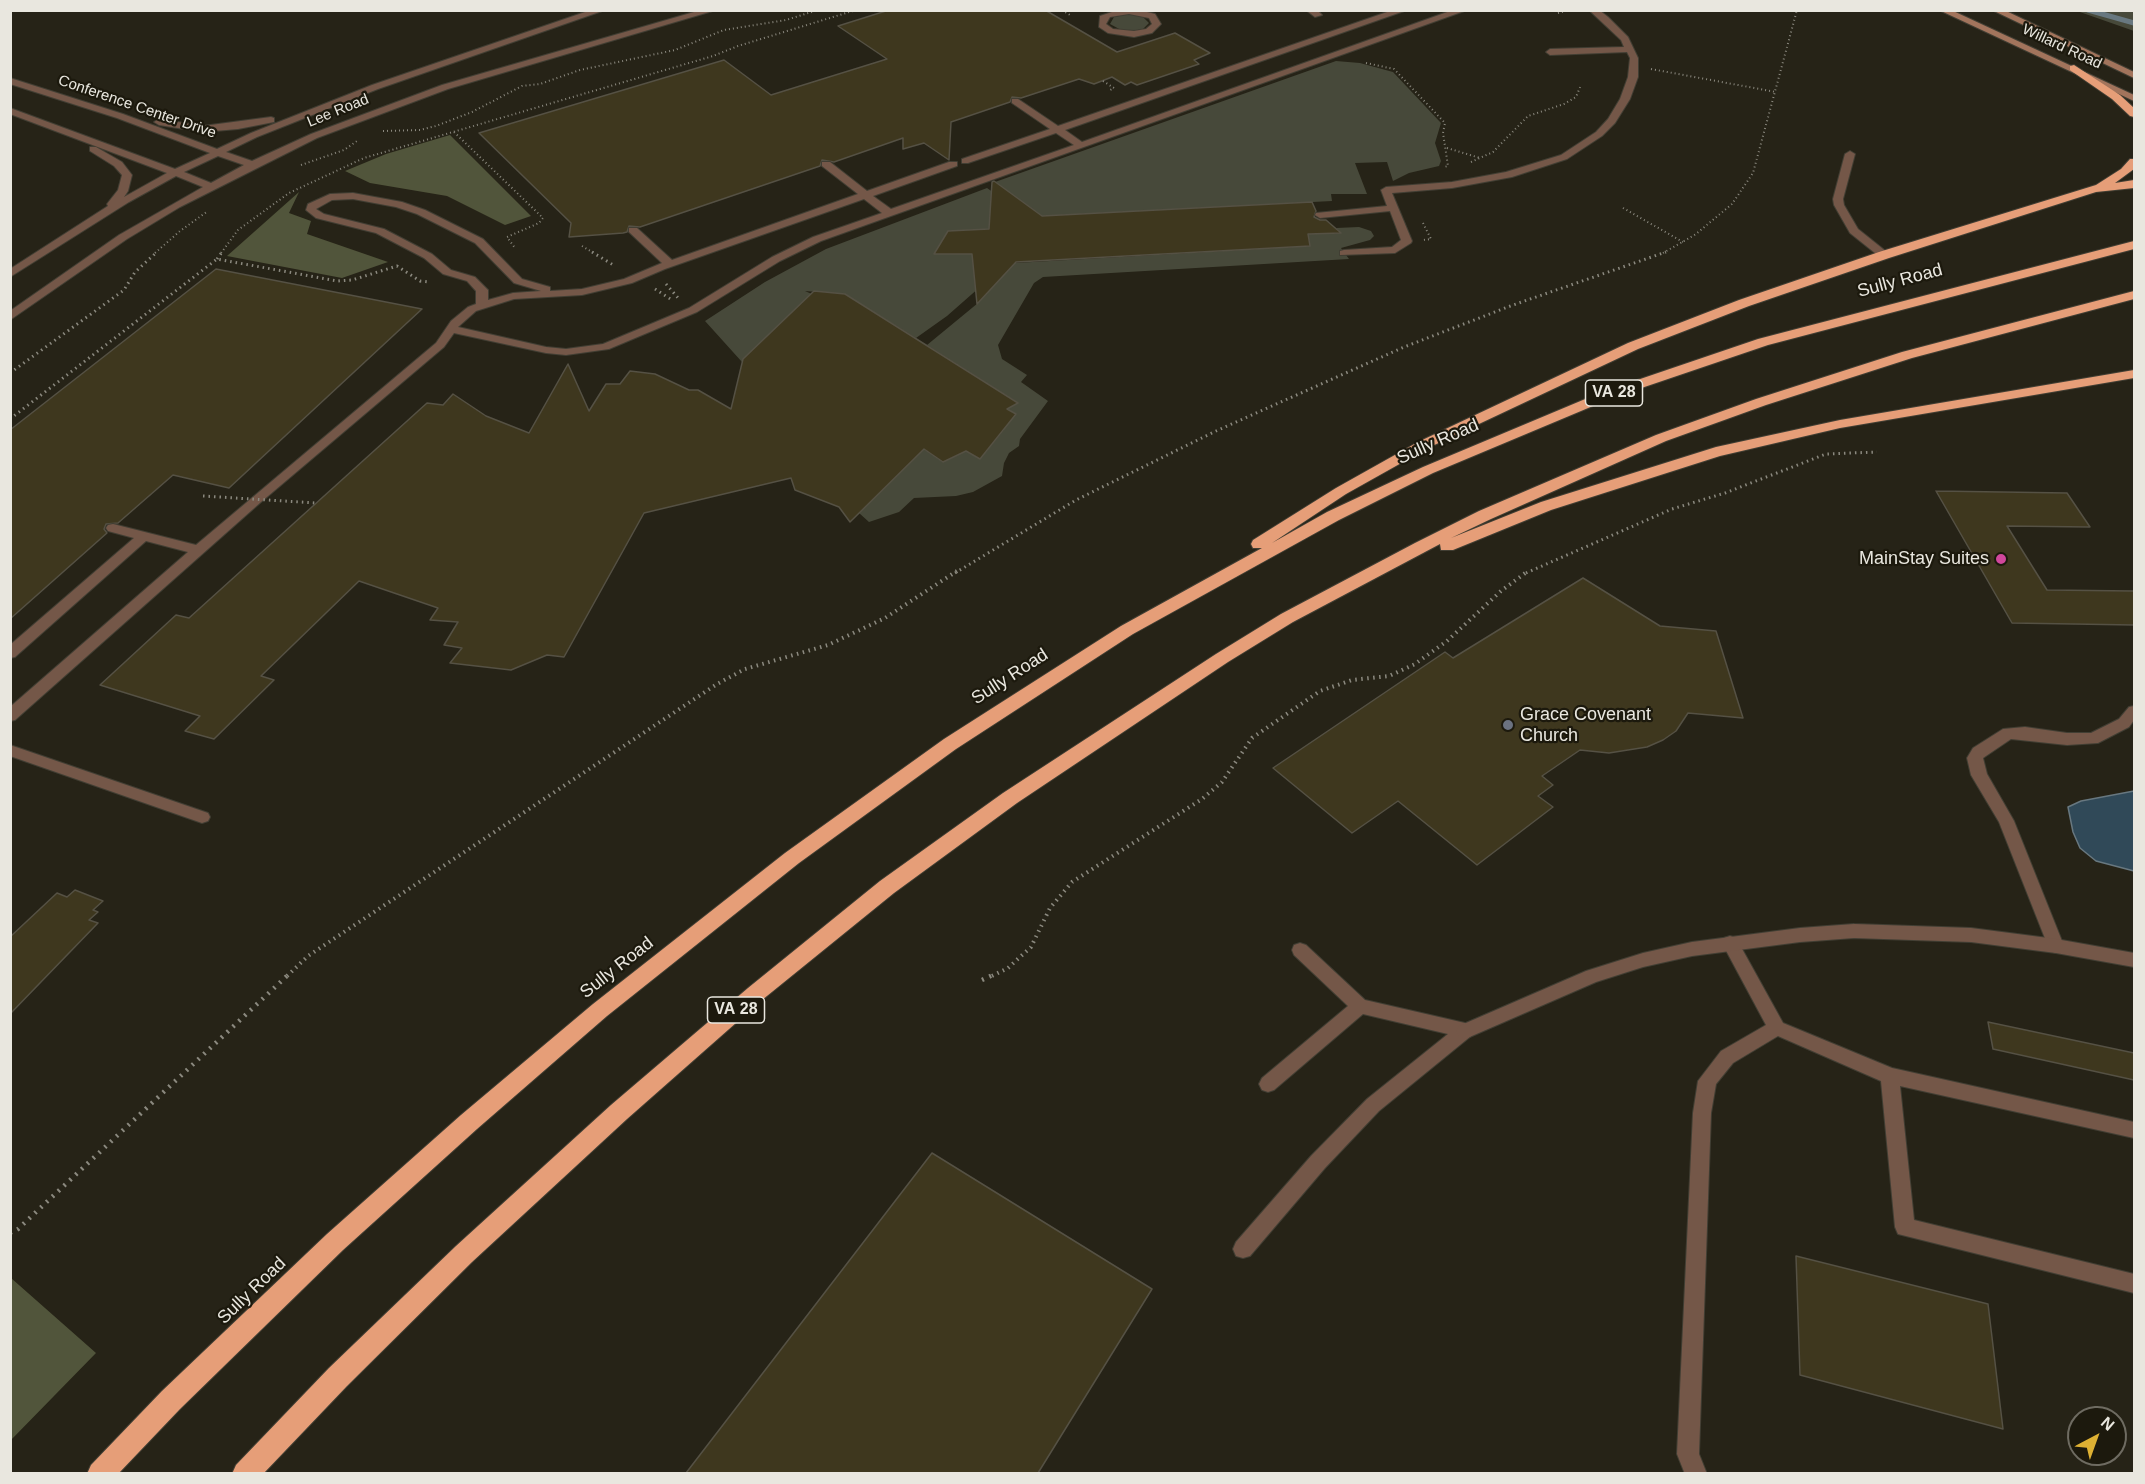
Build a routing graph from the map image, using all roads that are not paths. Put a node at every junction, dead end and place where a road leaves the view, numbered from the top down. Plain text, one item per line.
1 (600, 10) edge
2 (712, 10) edge
3 (1403, 10) edge
4 (1463, 10) edge
5 (1593, 10) edge
6 (1943, 10) edge
7 (1996, 10) edge
8 (1112, 11) edge
9 (1630, 49) junction
10 (1550, 52) dead end
11 (2074, 68) junction
12 (2134, 75) edge
13 (10, 81) edge
14 (2134, 98) edge
15 (1015, 101) dead end
16 (85, 104) junction
17 (329, 104) junction
18 (10, 111) edge
19 (2134, 114) edge
20 (38, 120) junction
21 (1057, 129) junction
22 (1081, 145) junction
23 (218, 152) junction
24 (1850, 154) dead end
25 (2134, 162) edge
26 (826, 164) dead end
27 (252, 165) junction
28 (175, 173) junction
29 (2134, 184) edge
30 (211, 186) junction
31 (2094, 189) junction
32 (865, 195) junction
33 (1394, 208) junction
34 (890, 213) junction
35 (1320, 215) dead end
36 (98, 217) junction
37 (633, 230) dead end
38 (2134, 245) edge
39 (1344, 253) dead end
40 (1884, 255) junction
41 (670, 264) junction
42 (10, 274) edge
43 (557, 293) junction
44 (2134, 296) edge
45 (482, 305) junction
46 (10, 317) edge
47 (450, 329) junction
48 (2134, 374) edge
49 (113, 528) dead end
50 (144, 536) junction
51 (198, 550) junction
52 (1287, 618) junction
53 (1127, 630) junction
54 (10, 653) edge
55 (2134, 711) edge
56 (10, 716) edge
57 (10, 750) edge
58 (202, 817) dead end
59 (1730, 943) junction
60 (2055, 946) junction
61 (1300, 950) dead end
62 (2134, 960) edge
63 (1360, 1006) junction
64 (1777, 1028) junction
65 (1465, 1031) junction
66 (1890, 1076) junction
67 (1268, 1084) dead end
68 (2134, 1130) edge
69 (1243, 1249) dead end
70 (2134, 1284) edge
71 (100, 1473) edge
72 (245, 1473) edge
73 (1696, 1473) edge

1 - 17 street, Lee Road
2 - 27 street, Lee Road
3 - 21 street
4 - 22 street
5 - 9 street
6 - 11 main road, Willard Road
7 - 12 main road, Willard Road
8 - 8 street
9 - 10 street
9 - 33 street
11 - 14 main road, Willard Road
11 - 19 highway
13 - 16 street, Conference Center Drive
15 - 21 street
16 - 17 street
16 - 23 street, Conference Center Drive
17 - 23 street, Lee Road
18 - 20 street
20 - 28 street
20 - 36 street
21 - 22 street
21 - 32 street
22 - 34 street
23 - 27 street, Conference Center Drive
23 - 28 street, Lee Road
24 - 40 street
25 - 31 highway
26 - 32 street
27 - 30 street, Lee Road
28 - 30 street
28 - 36 street, Lee Road
29 - 31 highway
30 - 46 street, Lee Road
31 - 40 highway
32 - 34 street
32 - 41 street
33 - 35 street
33 - 39 street
34 - 47 street
36 - 42 street, Lee Road
37 - 41 street
38 - 53 highway, Sully Road / VA 28
40 - 53 highway
41 - 43 street
43 - 45 street
43 - 45 street
44 - 52 highway, VA 28
45 - 47 street
47 - 51 street
48 - 52 highway
49 - 50 street
50 - 51 street
50 - 54 street
51 - 56 street
52 - 72 highway, VA 28
53 - 71 highway, Sully Road / VA 28
55 - 60 street
57 - 58 street
59 - 60 street
59 - 64 street
59 - 65 street
60 - 62 street
61 - 63 street
63 - 65 street
63 - 67 street
64 - 66 street
64 - 73 street
65 - 69 street
66 - 68 street
66 - 70 street

